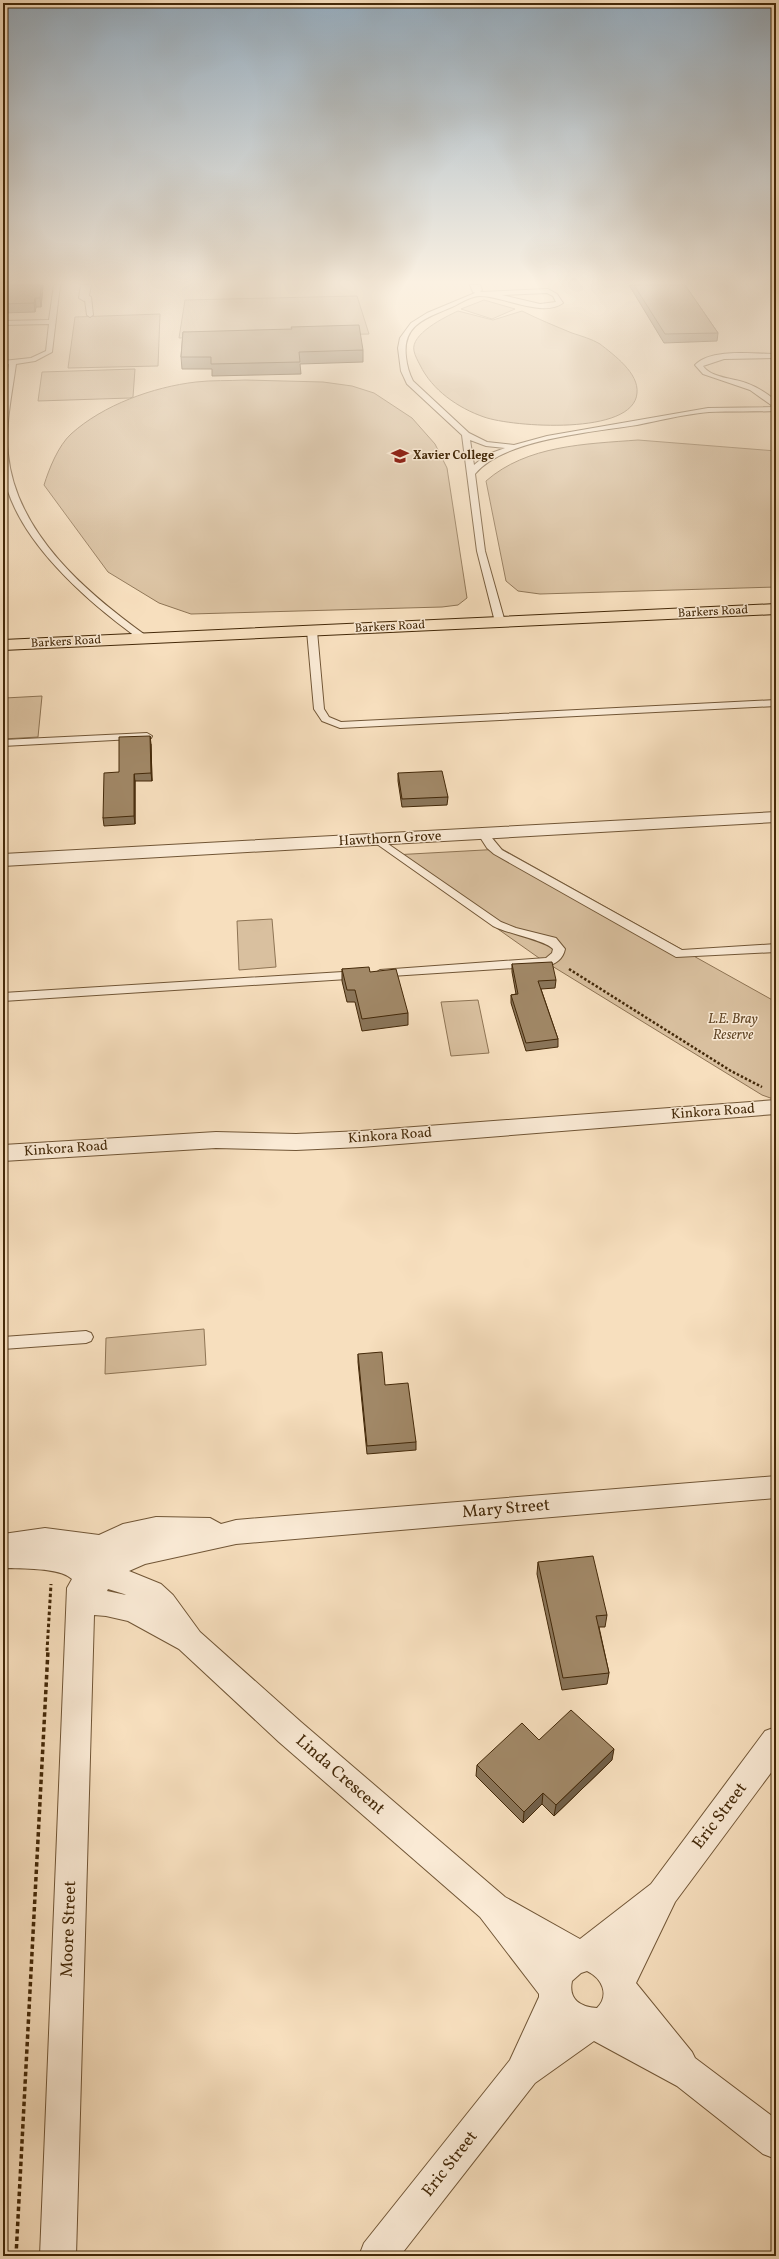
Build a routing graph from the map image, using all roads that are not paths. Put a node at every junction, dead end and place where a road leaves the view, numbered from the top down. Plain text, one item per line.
1 (9, 390) edge
2 (419, 390) edge
3 (755, 390) edge
4 (776, 405) edge
5 (776, 409) edge
6 (466, 435) junction
7 (517, 446) junction
8 (471, 474) junction
9 (776, 609) edge
10 (500, 622) junction
11 (312, 631) junction
12 (145, 639) junction
13 (3, 645) edge
14 (776, 703) edge
15 (147, 736) edge
16 (3, 743) edge
17 (776, 817) edge
18 (483, 834) junction
19 (378, 840) junction
20 (3, 860) edge
21 (776, 948) edge
22 (3, 997) edge
23 (772, 1099) edge
24 (3, 1153) edge
25 (86, 1337) dead end
26 (3, 1343) edge
27 (776, 1487) edge
28 (236, 1532) junction
29 (3, 1546) edge
30 (102, 1548) junction
31 (134, 1555) junction
32 (3, 1556) edge
33 (92, 1572) junction
34 (82, 1602) junction
35 (190, 1641) junction
36 (774, 1748) edge
37 (664, 1891) junction
38 (491, 1906) junction
39 (582, 1955) junction
40 (621, 1987) junction
41 (555, 1992) junction
42 (593, 2024) junction
43 (522, 2072) junction
44 (689, 2074) junction
45 (776, 2141) edge
46 (58, 2256) edge
47 (377, 2256) edge

1 - 12 lane
2 - 6 lane
3 - 4 lane
5 - 7 lane
6 - 7 lane
6 - 8 lane
7 - 8 lane
8 - 10 lane
9 - 10 main road, Barkers Road
10 - 11 main road, Barkers Road
11 - 12 main road, Barkers Road
11 - 14 lane
12 - 13 main road, Barkers Road
15 - 16 lane
17 - 18 street, Hawthorn Grove
18 - 19 street, Hawthorn Grove
18 - 21 lane
19 - 20 street, Hawthorn Grove
19 - 22 lane
23 - 24 street, Kinkora Road
25 - 26 lane
27 - 28 street, Mary Street
28 - 30 street, Mary Street
28 - 31 street, Mary Street
29 - 30 street
30 - 31 street
30 - 33 street, Mary Street
31 - 33 street, Mary Street
32 - 33 street
33 - 34 street
33 - 35 street, Linda Crescent
34 - 35 street, Linda Crescent
34 - 46 street, Moore Street
35 - 38 street, Linda Crescent
36 - 37 street, Eric Street
37 - 39 street, Eric Street
37 - 40 street, Eric Street
38 - 39 street, Linda Crescent
38 - 41 street, Linda Crescent
39 - 40 street
39 - 41 street
40 - 42 street
40 - 44 street
41 - 42 street
41 - 43 street, Eric Street
42 - 43 street, Eric Street
42 - 44 street
43 - 47 street, Eric Street
44 - 45 street

